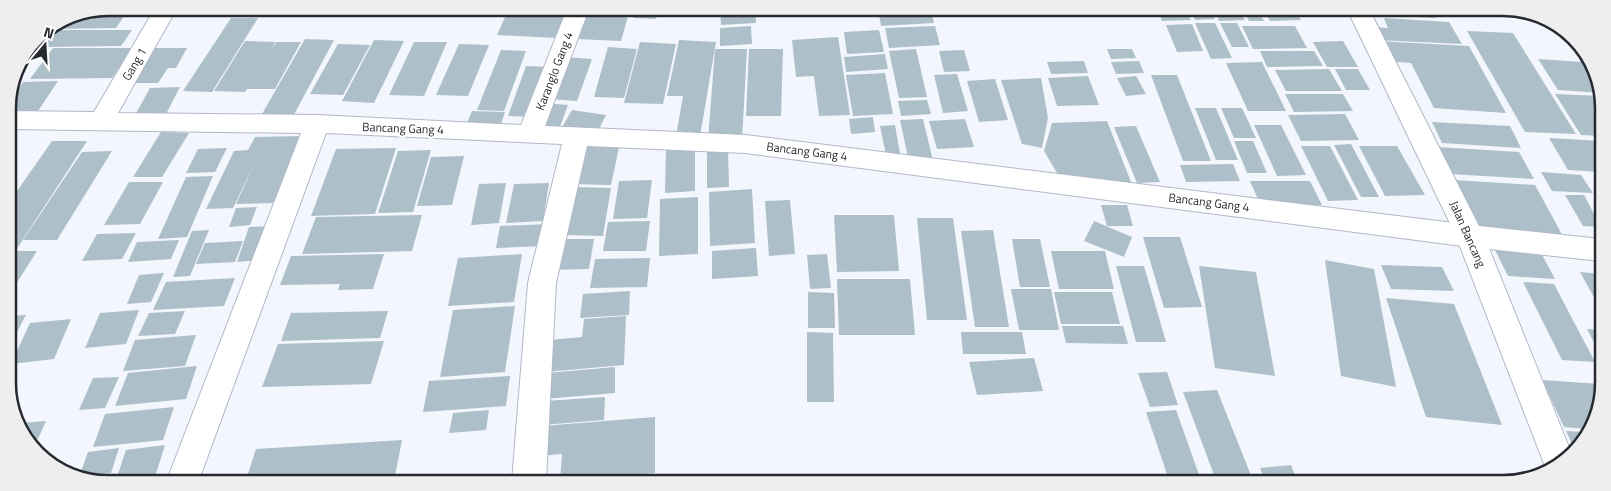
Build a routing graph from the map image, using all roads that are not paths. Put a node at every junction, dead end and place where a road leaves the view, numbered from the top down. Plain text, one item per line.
1 (161, 16) edge
2 (575, 16) edge
3 (1361, 16) edge
4 (16, 120) edge
5 (101, 121) junction
6 (317, 124) junction
7 (530, 133) junction
8 (576, 137) junction
9 (1470, 236) junction
10 (1595, 249) edge
11 (1557, 457) edge
12 (185, 475) edge
13 (529, 475) edge

1 - 5 street, Gang 1
2 - 7 street, Karanglo Gang 4
3 - 9 street, Jalan Bancang
4 - 5 street, Bancang Gang 4
5 - 6 street, Bancang Gang 4
6 - 7 street, Bancang Gang 4
6 - 12 street
7 - 8 street, Bancang Gang 4
8 - 9 street, Bancang Gang 4
8 - 13 street
9 - 10 street, Bancang Gang 4
9 - 11 street, Jalan Bancang

